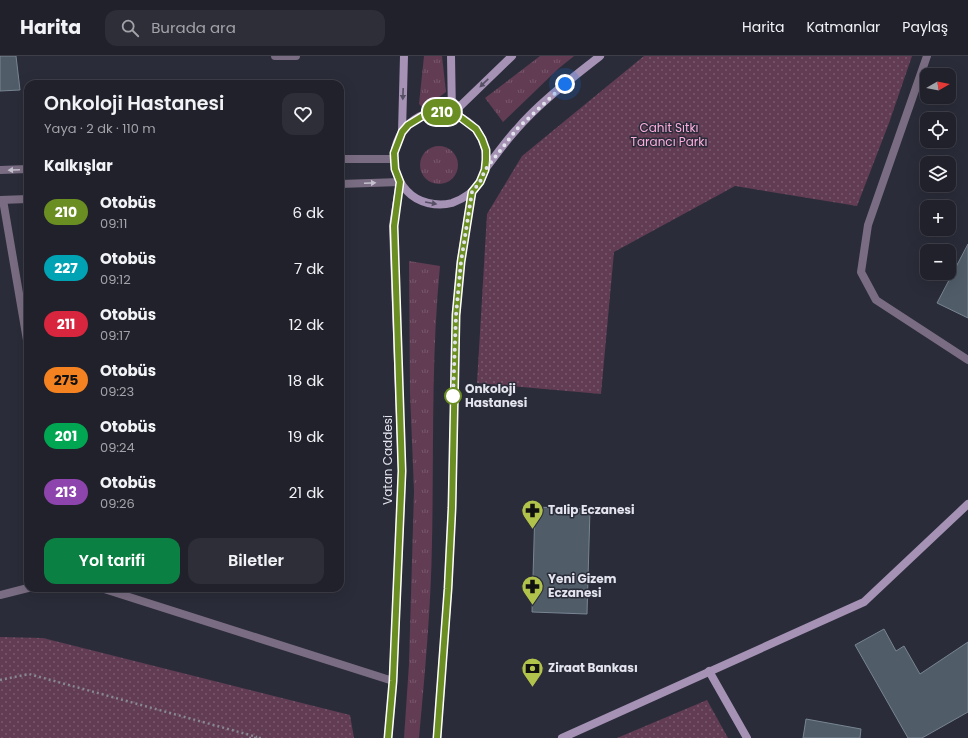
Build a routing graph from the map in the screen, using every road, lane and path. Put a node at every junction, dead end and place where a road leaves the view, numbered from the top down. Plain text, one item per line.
1 (275, 56) edge
2 (296, 56) edge
3 (404, 56) edge
4 (451, 56) edge
5 (512, 56) edge
6 (600, 56) edge
7 (927, 56) edge
8 (452, 114) junction
9 (402, 132) junction
10 (344, 159) edge
11 (394, 159) junction
12 (24, 169) edge
13 (0, 170) edge
14 (485, 170) junction
15 (400, 182) junction
16 (344, 184) edge
17 (472, 192) junction
18 (24, 199) edge
19 (1, 200) edge
20 (24, 324) edge
21 (968, 360) edge
22 (968, 504) edge
23 (24, 589) edge
24 (114, 592) edge
25 (0, 595) edge
26 (709, 671) junction
27 (0, 680) edge
28 (393, 681) junction
29 (573, 736) edge
30 (257, 737) junction
31 (249, 738) edge
32 (263, 738) edge
33 (388, 738) edge
34 (437, 738) edge
35 (562, 738) edge
36 (747, 738) edge

1 - 2 street
3 -> 9 main road
4 - 8 main road
5 -> 8 main road
6 - 14 main road, Vatan Caddesi
7 - 21 street
8 - 9 main road, Vatan Caddesi
8 - 14 main road, Vatan Caddesi
9 - 11 main road, Vatan Caddesi
10 - 11 street
11 - 15 main road, Vatan Caddesi
12 -> 13 street
14 - 17 main road, Vatan Caddesi
16 -> 15 street
15 -> 17 main road, Vatan Caddesi
15 - 28 main road, Vatan Caddesi
17 - 34 main road, Vatan Caddesi
18 - 19 street
19 - 20 street
22 - 26 main road
23 - 25 street
24 - 28 street
26 - 29 main road
26 - 36 main road
27 - 30 path
28 - 33 main road, Vatan Caddesi
29 - 35 main road
30 - 31 path
30 - 32 path

